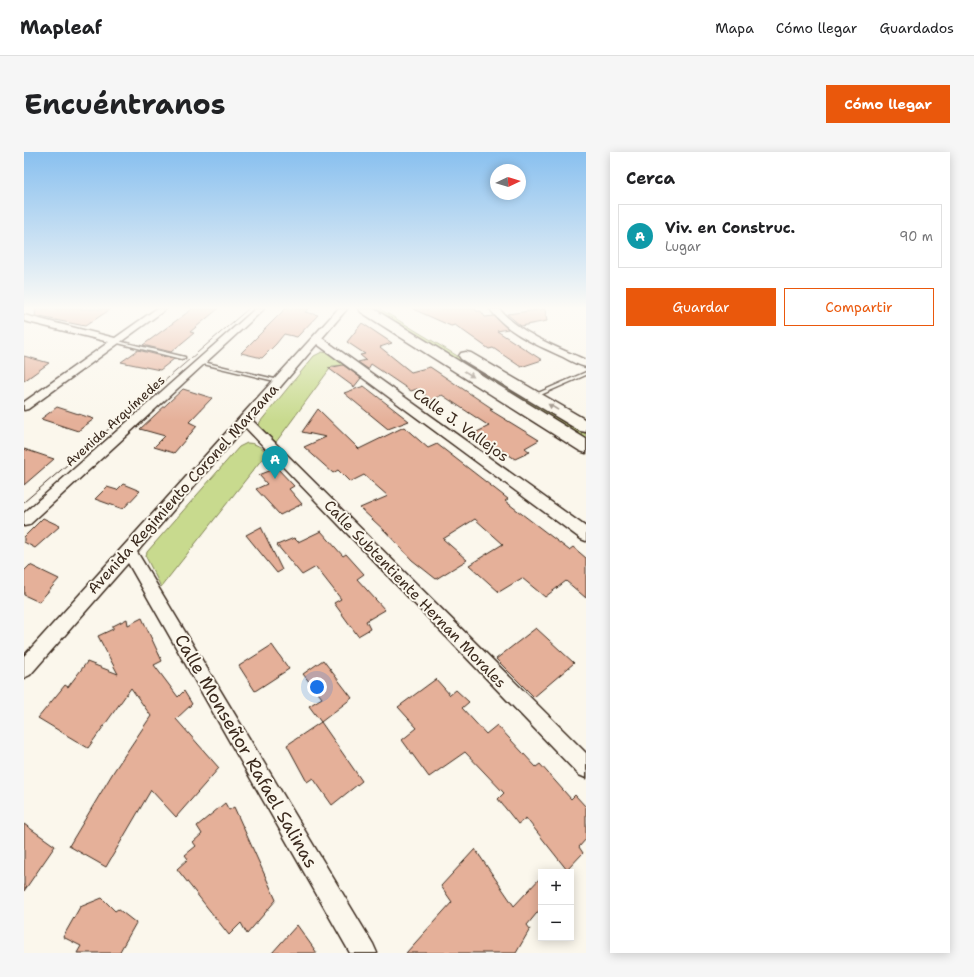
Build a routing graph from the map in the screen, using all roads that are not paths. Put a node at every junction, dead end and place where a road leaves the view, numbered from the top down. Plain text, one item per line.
1 (109, 346) edge
2 (137, 346) edge
3 (218, 346) edge
4 (311, 346) edge
5 (326, 346) edge
6 (425, 346) edge
7 (451, 346) edge
8 (550, 346) edge
9 (183, 358) dead end
10 (201, 362) junction
11 (586, 364) edge
12 (586, 373) edge
13 (279, 381) junction
14 (534, 396) junction
15 (24, 407) edge
16 (245, 420) junction
17 (586, 427) edge
18 (586, 447) edge
19 (24, 521) edge
20 (586, 535) edge
21 (128, 550) junction
22 (24, 669) edge
23 (586, 768) edge
24 (364, 953) edge

1 - 15 street
2 - 9 lane
3 - 10 street, Avenida Arquímedes
4 - 13 street, Avenida Regimiento Coronel Marzana
5 - 20 street, Calle J. Vallejos
6 -> 18 street
7 - 14 street
8 - 11 street
10 - 13 lane
10 - 19 street, Avenida Arquímedes
12 - 14 lane
13 - 16 street, Avenida Regimiento Coronel Marzana
17 -> 14 street
16 - 21 street, Avenida Regimiento Coronel Marzana
16 - 23 street, Calle Subtentiente Hernan Morales
21 - 22 street, Avenida Regimiento Coronel Marzana
21 - 24 street, Calle Monseñor Rafael Salinas

